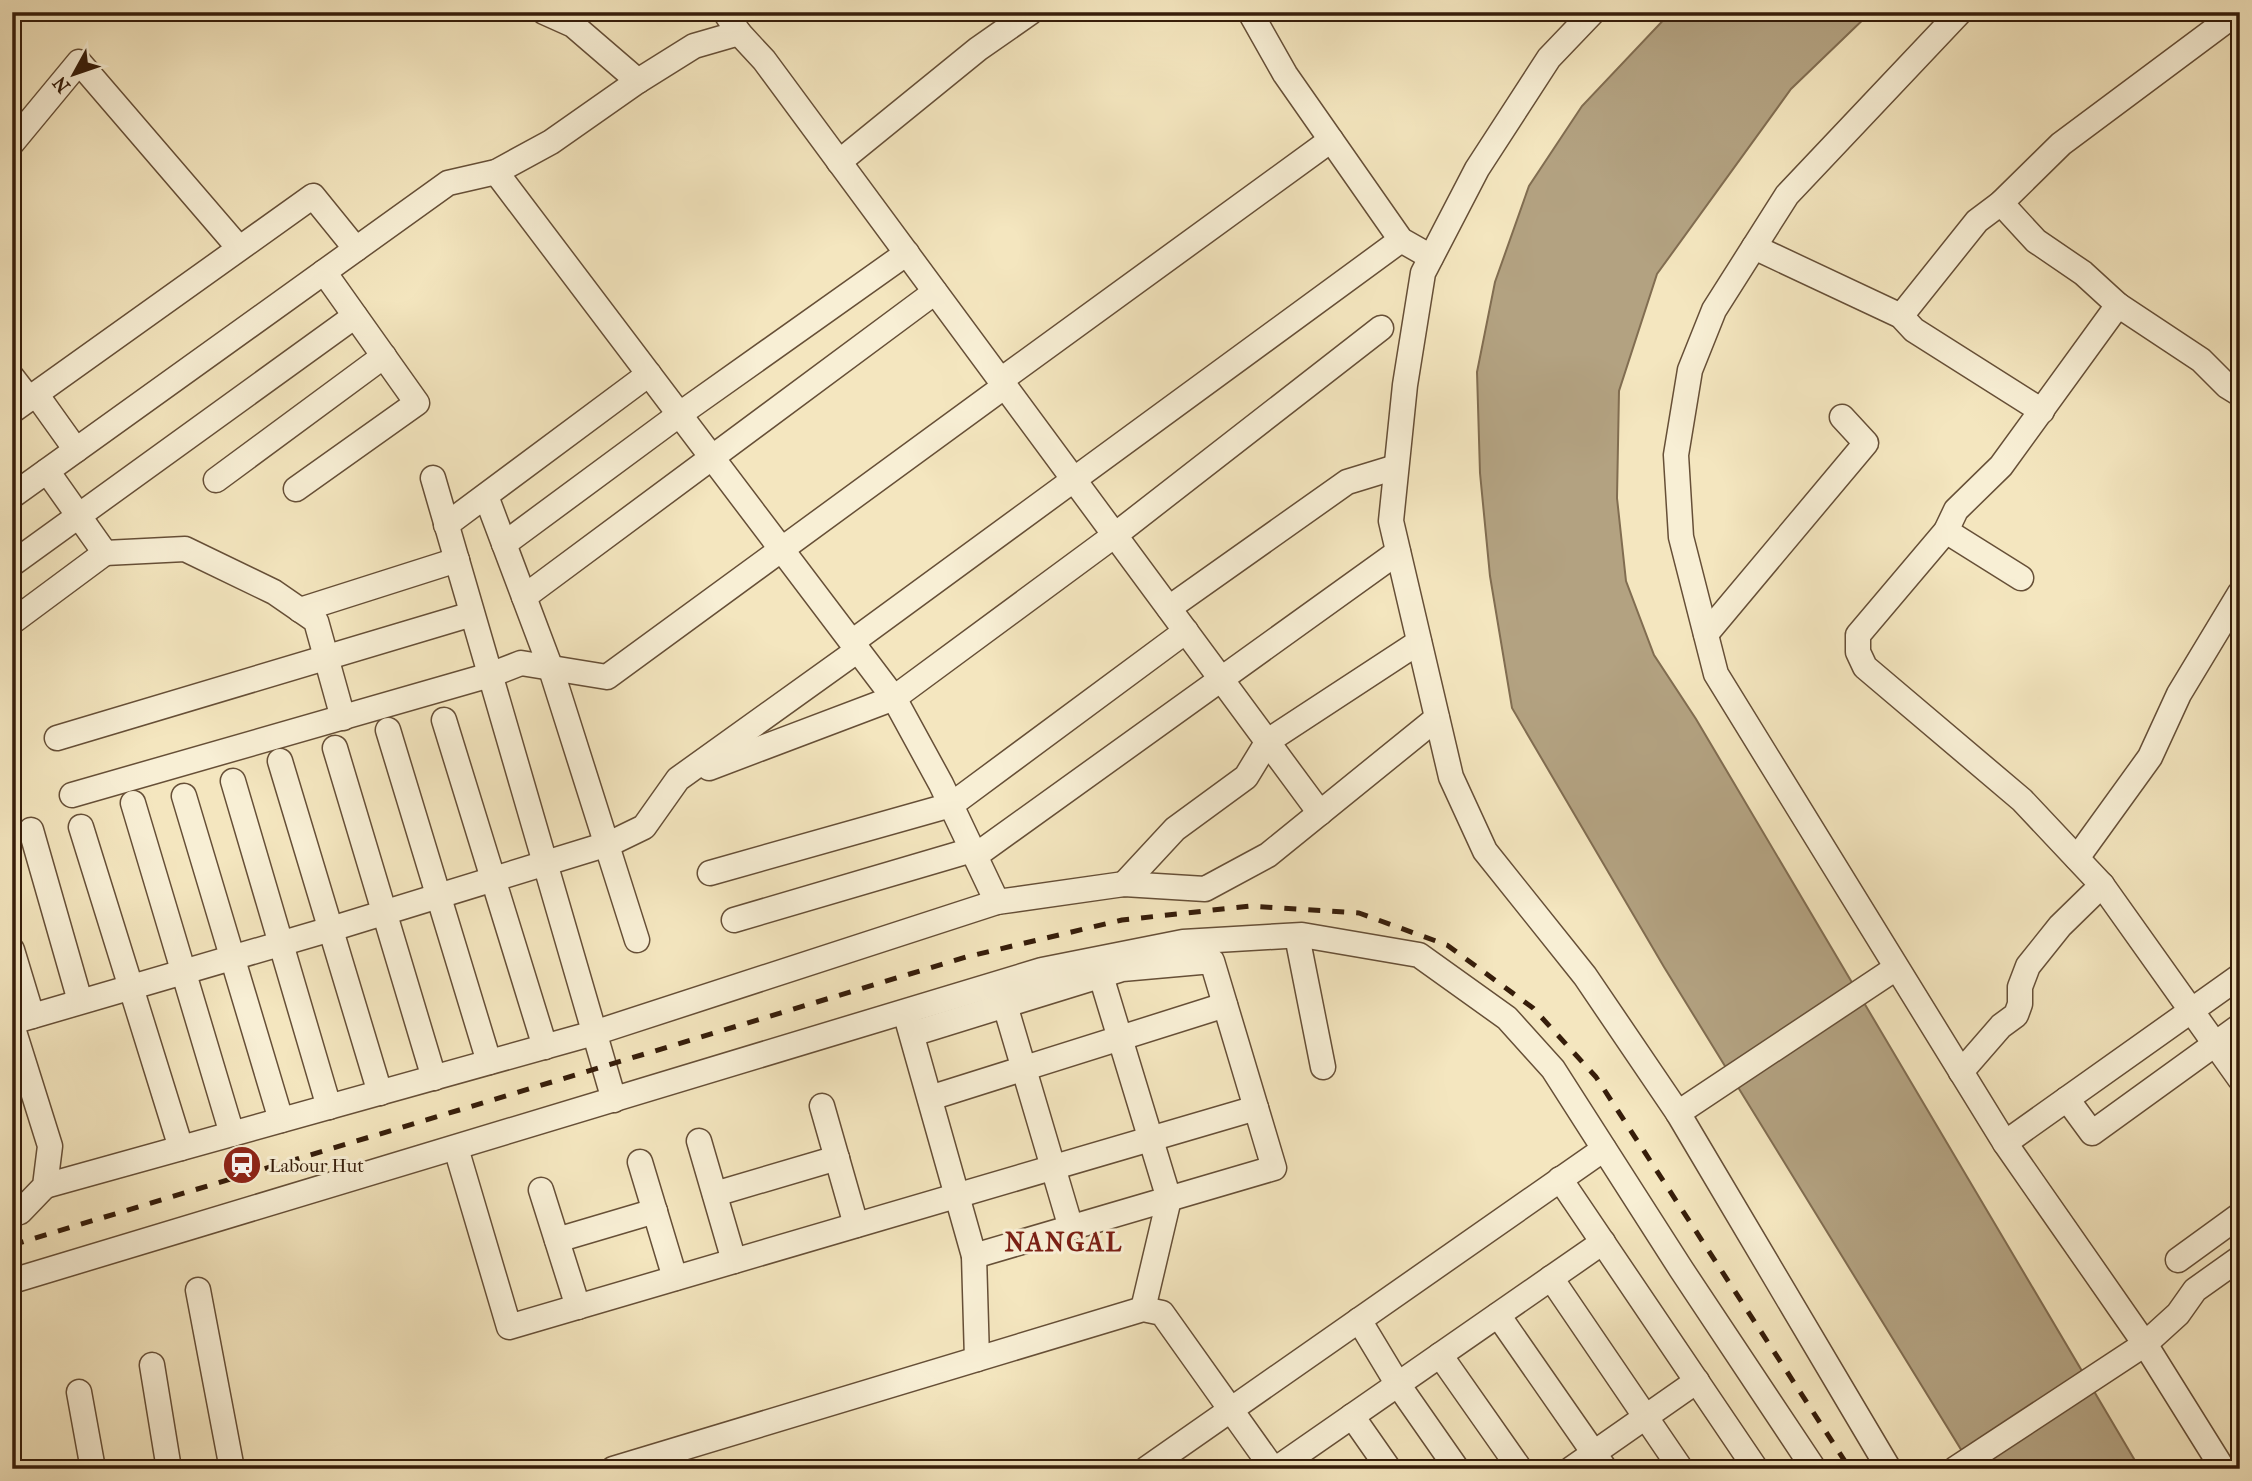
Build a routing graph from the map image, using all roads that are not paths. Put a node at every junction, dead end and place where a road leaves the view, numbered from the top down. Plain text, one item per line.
1 (544, 12) edge
2 (725, 12) edge
3 (1031, 12) edge
4 (1250, 12) edge
5 (1960, 12) edge
6 (2238, 12) edge
7 (1592, 13) edge
8 (739, 33) junction
9 (638, 81) junction
10 (1331, 140) junction
11 (12, 143) edge
12 (839, 162) junction
13 (496, 172) junction
14 (2001, 203) junction
15 (1401, 240) junction
16 (1754, 247) junction
17 (239, 248) junction
18 (356, 249) junction
19 (907, 253) junction
20 (1431, 257) junction
21 (324, 272) junction
22 (935, 292) junction
23 (2118, 305) junction
24 (355, 316) junction
25 (1901, 316) junction
26 (1381, 328) dead end
27 (384, 356) junction
28 (649, 374) junction
29 (12, 377) edge
30 (1003, 383) junction
31 (2240, 394) edge
32 (26, 401) edge
33 (2042, 411) junction
34 (680, 414) junction
35 (1842, 417) dead end
36 (76, 450) junction
37 (712, 457) junction
38 (1396, 467) junction
39 (47, 471) junction
40 (433, 478) dead end
41 (1074, 479) junction
42 (216, 480) dead end
43 (296, 489) dead end
44 (12, 496) edge
45 (486, 496) junction
46 (79, 516) junction
47 (446, 526) junction
48 (1946, 531) junction
49 (1115, 535) junction
50 (504, 544) junction
51 (781, 548) junction
52 (1398, 552) junction
53 (106, 553) junction
54 (457, 560) junction
55 (12, 564) edge
56 (2021, 578) dead end
57 (2240, 593) edge
58 (524, 597) junction
59 (1169, 608) junction
60 (300, 610) junction
61 (472, 614) junction
62 (12, 622) edge
63 (1186, 631) junction
64 (1706, 634) junction
65 (1419, 642) junction
66 (855, 646) junction
67 (326, 658) junction
68 (550, 666) junction
69 (490, 675) junction
70 (1222, 680) junction
71 (894, 698) junction
72 (343, 718) junction
73 (1437, 718) junction
74 (444, 720) dead end
75 (388, 730) dead end
76 (57, 738) dead end
77 (1268, 741) junction
78 (335, 748) dead end
79 (281, 761) dead end
80 (678, 779) junction
81 (233, 781) dead end
82 (72, 795) dead end
83 (184, 796) dead end
84 (133, 803) dead end
85 (951, 805) junction
86 (1320, 813) junction
87 (81, 827) dead end
88 (31, 830) dead end
89 (606, 845) junction
90 (974, 853) junction
91 (2077, 858) junction
92 (545, 864) junction
93 (710, 873) dead end
94 (493, 879) junction
95 (1124, 884) junction
96 (2102, 885) junction
97 (439, 896) junction
98 (996, 902) junction
99 (384, 913) junction
100 (734, 920) dead end
101 (331, 929) junction
102 (1297, 936) junction
103 (637, 940) dead end
104 (280, 942) junction
105 (12, 950) edge
106 (232, 956) junction
107 (1896, 968) junction
108 (183, 971) junction
109 (1101, 976) junction
110 (2240, 976) edge
111 (130, 987) junction
112 (80, 1001) junction
113 (1005, 1005) junction
114 (1225, 1005) junction
115 (2191, 1011) junction
116 (19, 1021) edge
117 (909, 1023) junction
118 (2240, 1026) edge
119 (594, 1034) junction
120 (1120, 1038) junction
121 (2215, 1044) junction
122 (545, 1047) junction
123 (489, 1062) junction
124 (1323, 1067) dead end
125 (1024, 1068) junction
126 (1961, 1072) junction
127 (433, 1078) junction
128 (2240, 1079) edge
129 (380, 1093) junction
130 (930, 1098) junction
131 (2067, 1098) junction
132 (614, 1100) junction
133 (822, 1105) dead end
134 (329, 1107) junction
135 (1256, 1108) junction
136 (1678, 1113) junction
137 (281, 1120) junction
138 (232, 1134) junction
139 (1150, 1139) junction
140 (699, 1141) dead end
141 (2004, 1143) junction
142 (181, 1148) junction
143 (456, 1148) junction
144 (1604, 1149) junction
145 (837, 1158) junction
146 (640, 1162) dead end
147 (1053, 1168) junction
148 (1560, 1180) junction
149 (46, 1185) junction
150 (541, 1190) dead end
151 (715, 1194) junction
152 (957, 1196) junction
153 (1169, 1199) junction
154 (655, 1211) junction
155 (12, 1214) edge
156 (2240, 1215) edge
157 (856, 1225) junction
158 (1071, 1228) junction
159 (557, 1240) junction
160 (1603, 1242) junction
161 (974, 1256) junction
162 (2240, 1258) edge
163 (2178, 1260) dead end
164 (734, 1261) junction
165 (675, 1278) junction
166 (1551, 1278) junction
167 (2240, 1278) edge
168 (12, 1281) edge
169 (198, 1290) dead end
170 (578, 1307) junction
171 (1143, 1310) junction
172 (2178, 1314) junction
173 (1498, 1315) junction
174 (1359, 1320) junction
175 (2145, 1344) junction
176 (1440, 1354) junction
177 (977, 1359) junction
178 (152, 1365) dead end
179 (1697, 1381) junction
180 (1397, 1383) junction
181 (79, 1392) dead end
182 (1231, 1410) junction
183 (1352, 1416) junction
184 (1646, 1417) junction
185 (1599, 1461) edge
186 (93, 1469) edge
187 (169, 1469) edge
188 (232, 1469) edge
189 (613, 1469) edge
190 (1146, 1469) edge
191 (1274, 1469) edge
192 (1389, 1469) edge
193 (1457, 1469) edge
194 (1520, 1469) edge
195 (1571, 1469) edge
196 (1681, 1469) edge
197 (1756, 1469) edge
198 (1814, 1469) edge
199 (1889, 1469) edge
200 (1955, 1469) edge
201 (2223, 1469) edge

1 - 9 street
2 - 8 street
3 - 12 street
4 - 10 street
5 - 16 street
6 - 14 street
7 - 20 street
8 - 9 street
8 - 12 street
9 - 13 street
10 - 15 street
10 - 30 street
11 - 17 street
12 - 19 street
13 - 18 street
13 - 28 street
14 - 23 street
14 - 25 street
15 - 20 street
15 - 41 street
16 - 25 street
16 - 64 street
17 - 18 street
17 - 32 street
18 - 21 street
19 - 22 street
19 - 34 street
20 - 38 street
21 - 24 street
21 - 36 street
22 - 30 street
22 - 37 street
23 - 31 street
23 - 33 street
24 - 27 street
24 - 46 street
25 - 33 street
26 - 49 street
27 - 42 street
27 - 43 street
28 - 34 street
28 - 45 street
29 - 32 street
30 - 41 street
30 - 51 street
32 - 36 street
33 - 48 street
34 - 37 street
34 - 50 street
35 - 64 street
36 - 39 street
37 - 51 street
37 - 58 street
38 - 52 street
38 - 59 street
39 - 44 street
39 - 46 street
40 - 47 street
41 - 49 street
41 - 66 street
45 - 47 street
45 - 50 street
46 - 53 street
46 - 55 street
47 - 54 street
48 - 56 street
48 - 91 street
49 - 59 street
49 - 71 street
50 - 58 street
51 - 66 street
51 - 68 street
52 - 65 street
52 - 70 street
53 - 60 street
53 - 62 street
54 - 60 street
54 - 61 street
57 - 91 street
58 - 68 street
59 - 63 street
60 - 67 street
61 - 67 street
61 - 69 street
63 - 70 street
63 - 85 street
64 - 107 street
65 - 73 street
65 - 77 street
66 - 71 street
66 - 80 street
67 - 72 street
67 - 76 street
68 - 69 street
68 - 89 street
69 - 72 street
69 - 92 street
70 - 77 street
70 - 90 street
71 - 80 street
71 - 85 street
72 - 82 street
73 - 86 street
73 - 136 street
74 - 94 street
75 - 97 street
77 - 86 street
77 - 95 street
78 - 99 street
79 - 101 street
80 - 89 street
81 - 104 street
83 - 106 street
84 - 108 street
85 - 90 street
85 - 93 street
86 - 95 street
87 - 111 street
88 - 112 street
89 - 92 street
89 - 103 street
90 - 98 street
90 - 100 street
91 - 96 street
92 - 94 street
92 - 119 street
94 - 97 street
94 - 122 street
95 - 98 street
96 - 115 street
96 - 126 street
97 - 99 street
97 - 123 street
98 - 119 street
99 - 101 street
99 - 127 street
101 - 104 street
101 - 129 street
102 - 117 street
102 - 124 street
102 - 144 street
104 - 106 street
104 - 134 street
105 - 116 street
106 - 108 street
106 - 137 street
107 - 126 street
107 - 136 street
108 - 111 street
108 - 138 street
109 - 113 street
109 - 114 street
109 - 120 street
110 - 115 street
111 - 112 street
111 - 142 street
112 - 116 street
113 - 117 street
113 - 125 street
114 - 120 street
114 - 135 street
115 - 121 street
115 - 131 street
116 - 149 street
117 - 130 street
117 - 132 street
118 - 121 street
119 - 122 street
119 - 132 street
120 - 125 street
120 - 139 street
121 - 128 street
121 - 131 street
122 - 123 street
123 - 127 street
125 - 130 street
125 - 147 street
126 - 141 street
127 - 129 street
129 - 134 street
130 - 152 street
131 - 141 street
132 - 143 street
133 - 145 street
134 - 137 street
135 - 139 street
135 - 153 street
136 - 199 street
137 - 138 street
138 - 142 street
139 - 147 street
139 - 153 street
140 - 151 street
141 - 175 street
142 - 149 street
143 - 168 street
143 - 170 street
144 - 148 street
144 - 198 street
145 - 151 street
145 - 157 street
146 - 154 street
147 - 152 street
147 - 158 street
148 - 160 street
148 - 174 street
149 - 155 street
150 - 159 street
151 - 164 street
152 - 157 street
152 - 161 street
153 - 158 street
153 - 171 street
154 - 159 street
154 - 165 street
156 - 163 street
157 - 164 street
158 - 161 street
159 - 170 street
160 - 166 street
160 - 179 street
161 - 177 street
162 - 172 street
164 - 165 street
165 - 170 street
166 - 173 street
166 - 184 street
167 - 172 street
169 - 188 street
171 - 177 street
171 - 182 street
172 - 175 street
173 - 176 street
173 - 185 street
174 - 180 street
174 - 182 street
175 - 200 street
175 - 201 street
176 - 180 street
176 - 194 street
177 - 189 street
178 - 187 street
179 - 184 street
179 - 197 street
180 - 183 street
180 - 193 street
181 - 186 street
182 - 190 street
182 - 191 street
183 - 191 street
183 - 192 street
184 - 185 street
184 - 196 street
185 - 195 street

